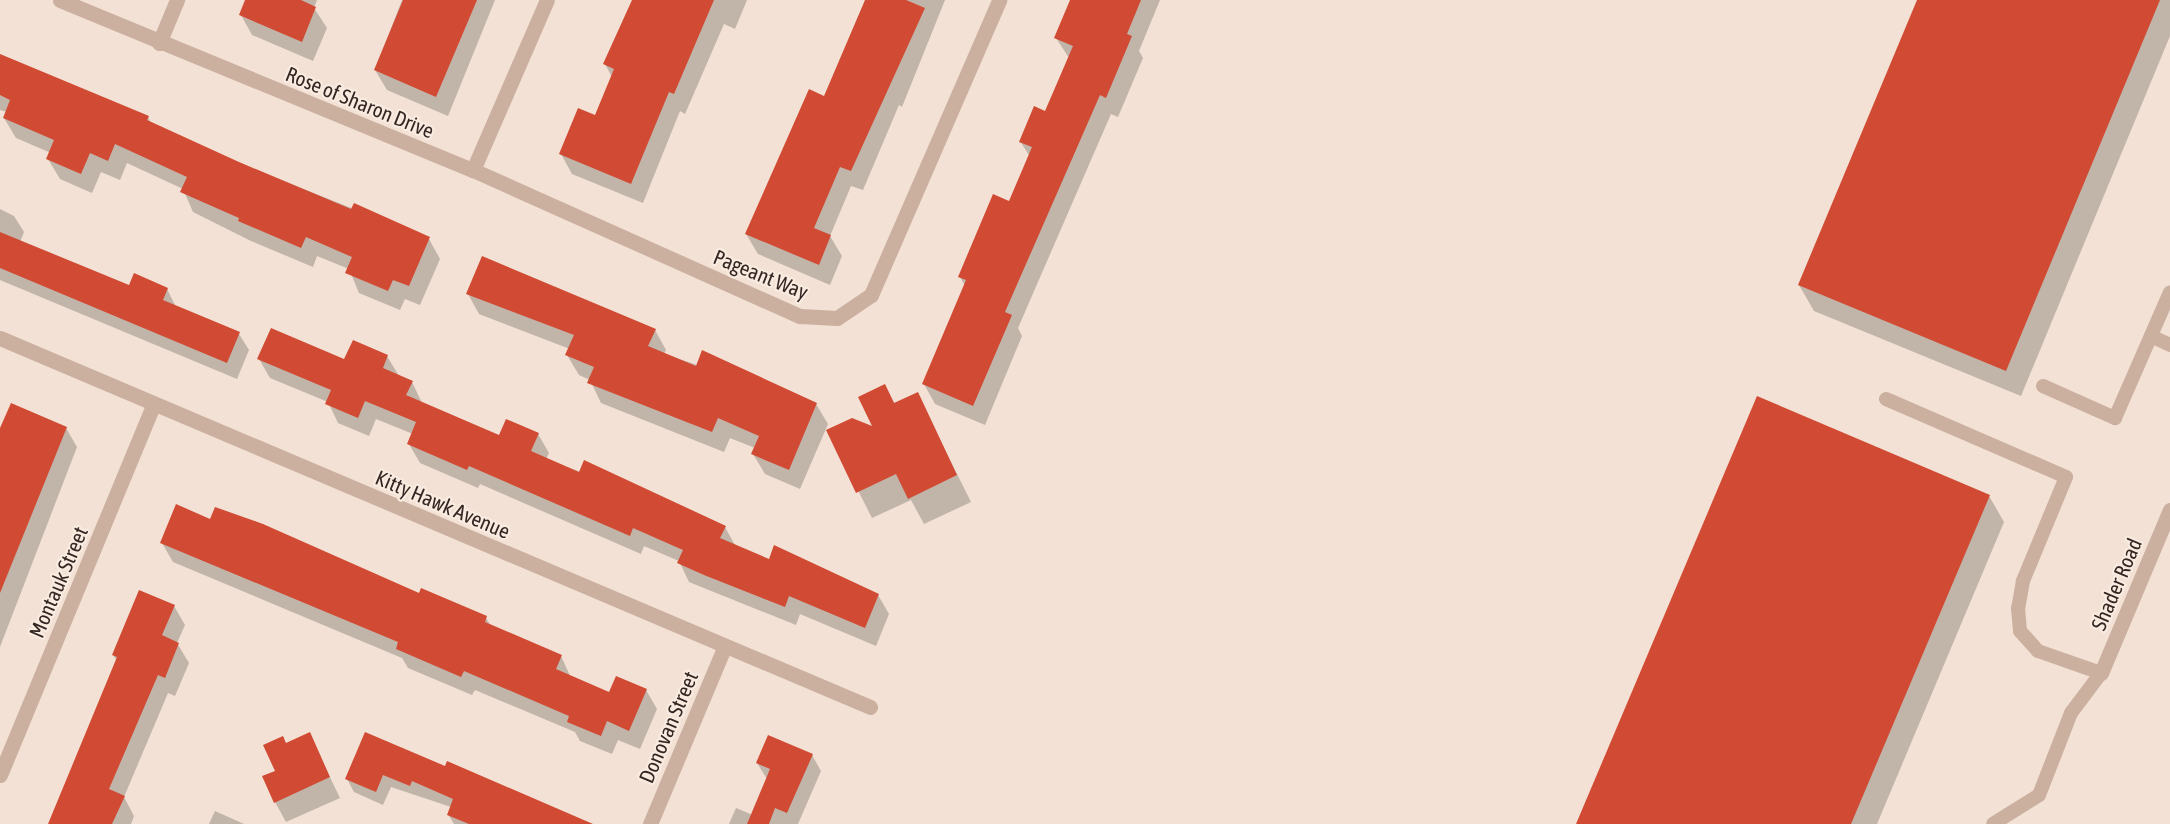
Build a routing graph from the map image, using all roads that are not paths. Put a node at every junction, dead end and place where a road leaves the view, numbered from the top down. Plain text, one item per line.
1 (60, 0) edge
2 (177, 0) edge
3 (547, 0) edge
4 (999, 0) edge
5 (159, 43) junction
6 (473, 170) junction
7 (2170, 292) edge
8 (2151, 336) junction
9 (0, 338) edge
10 (2170, 345) edge
11 (2043, 386) dead end
12 (1886, 399) dead end
13 (154, 404) junction
14 (2170, 510) edge
15 (725, 646) junction
16 (2102, 673) junction
17 (870, 707) dead end
18 (0, 775) edge
19 (650, 824) edge
20 (1993, 824) edge

1 - 5 street, Rose of Sharon Drive
2 - 5 street
3 - 6 street
4 - 6 street, Pageant Way
5 - 6 street, Rose of Sharon Drive
7 - 8 lane
8 - 10 lane
8 - 11 lane
9 - 13 street, Kitty Hawk Avenue
12 - 16 lane
13 - 15 street, Kitty Hawk Avenue
13 - 18 street, Montauk Street
14 - 16 street, Shader Road
15 - 17 street, Kitty Hawk Avenue
15 - 19 street, Donovan Street
16 - 20 lane

